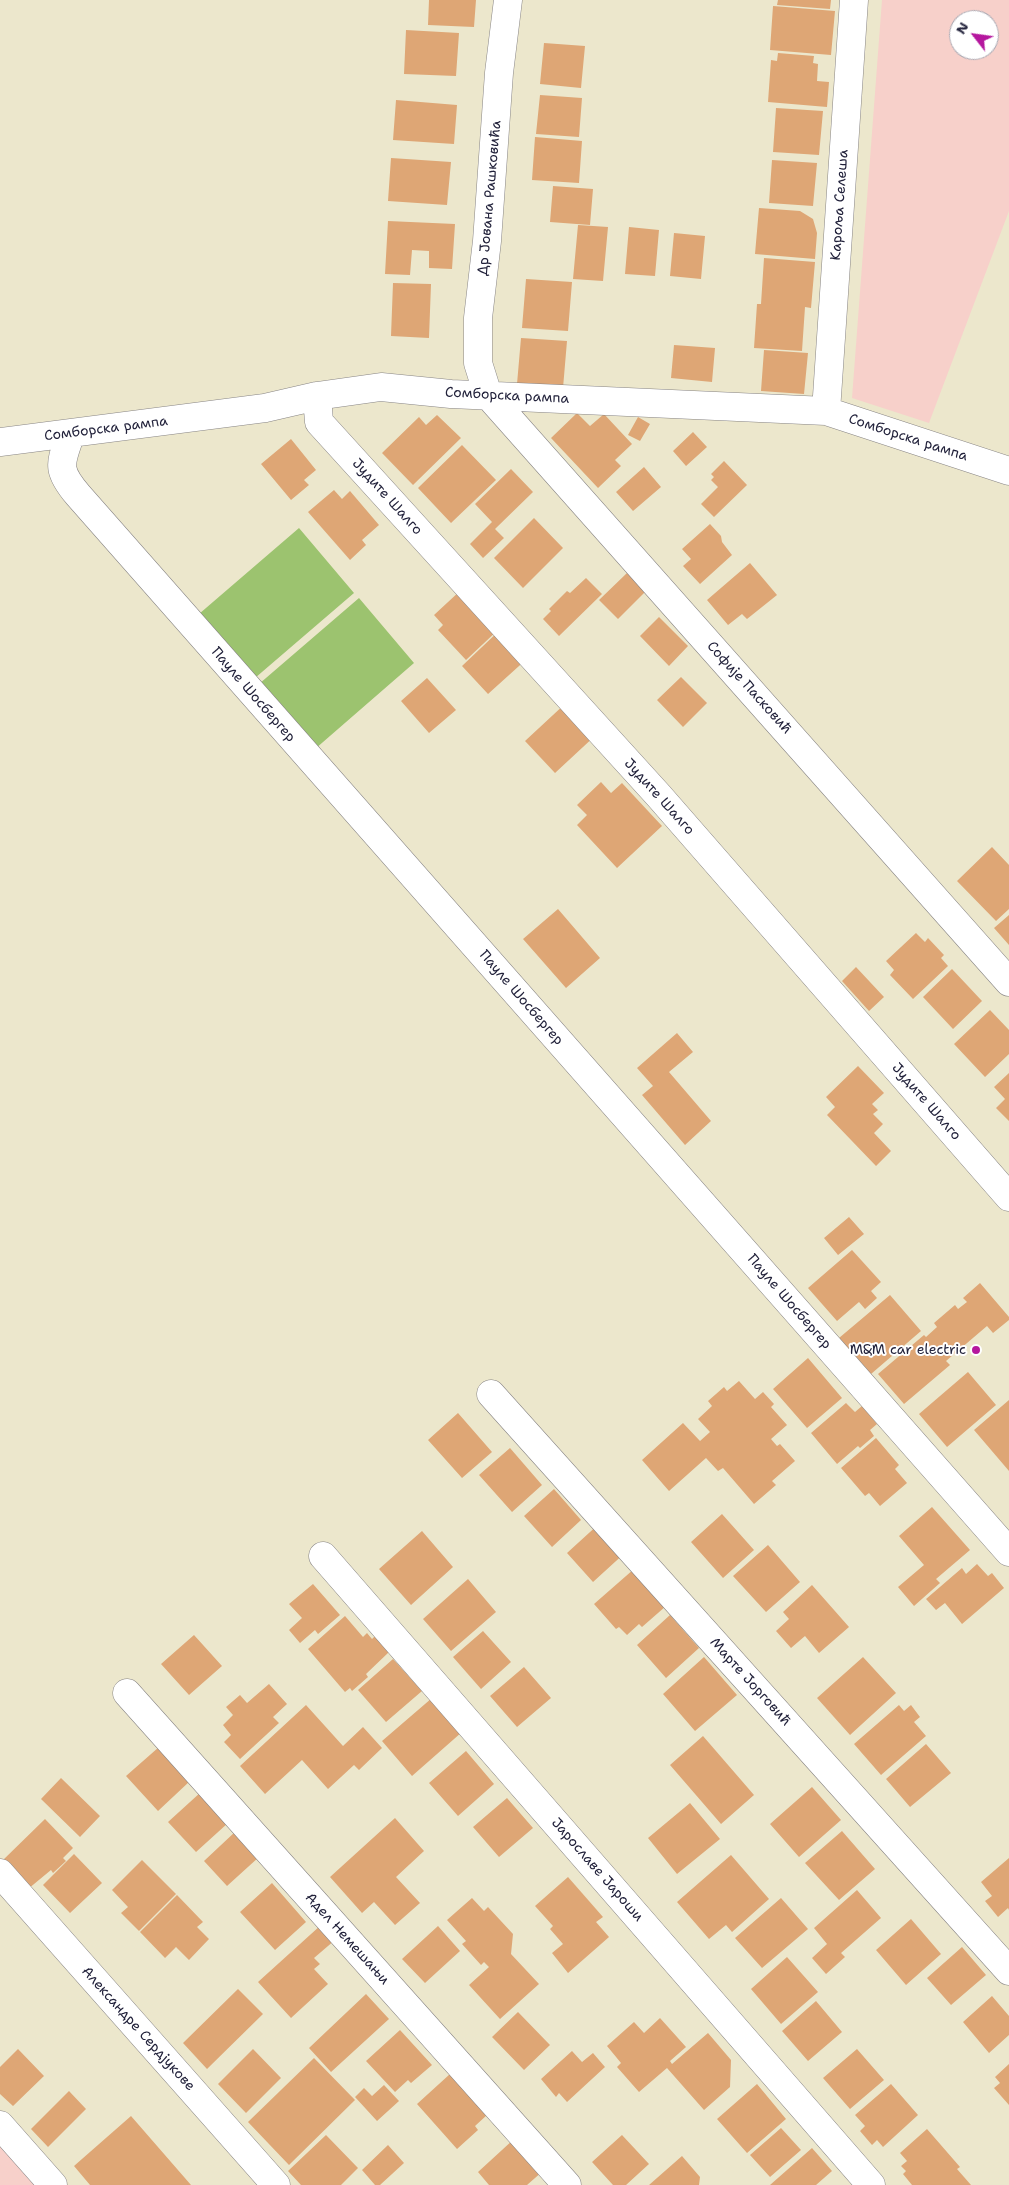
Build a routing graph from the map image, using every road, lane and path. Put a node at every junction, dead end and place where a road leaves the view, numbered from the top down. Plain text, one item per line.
1 (508, 0) edge
2 (854, 0) edge
3 (488, 395) junction
4 (317, 396) junction
5 (826, 411) junction
6 (71, 433) junction
7 (0, 442) edge
8 (1009, 471) edge
9 (1009, 982) edge
10 (1009, 1198) edge
11 (492, 1394) dead end
12 (1009, 1552) edge
13 (323, 1556) dead end
14 (127, 1693) dead end
15 (0, 1873) edge
16 (1009, 1971) edge
17 (0, 2125) edge
18 (52, 2185) edge
19 (276, 2185) edge
20 (567, 2185) edge
21 (871, 2185) edge

1 - 3 street, Др Јована Рашковића
2 - 5 street, Кароља Селеша
3 - 4 street, Сомборска рампа
3 - 5 street, Сомборска рампа
3 - 9 street, Софије Пасковић
4 - 6 street, Сомборска рампа
4 - 10 street, Јудите Шалго
5 - 8 street, Сомборска рампа
6 - 7 street, Сомборска рампа
6 - 12 street, Пауле Шосбергер
11 - 16 street, Марте Јорговић
13 - 21 street, Јарославе Јароши
14 - 20 street, Адел Немешањи
15 - 19 street, Александре Сердјукове
17 - 18 street

